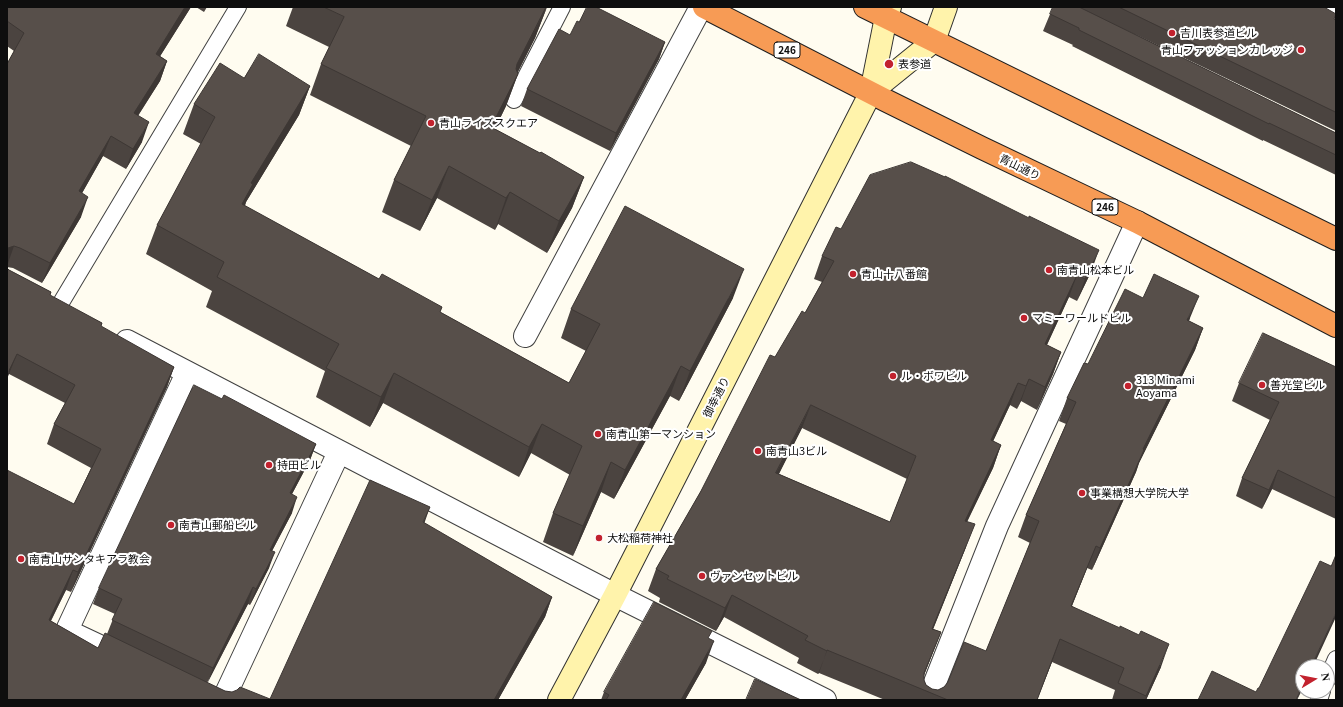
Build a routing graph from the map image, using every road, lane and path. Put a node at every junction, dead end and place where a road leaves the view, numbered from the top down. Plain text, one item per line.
1 (238, 7) edge
2 (562, 7) edge
3 (701, 7) edge
4 (704, 7) edge
5 (865, 7) edge
6 (946, 7) edge
7 (1331, 7) edge
8 (1336, 11) edge
9 (888, 12) edge
10 (934, 41) junction
11 (871, 92) junction
12 (514, 100) edge
13 (1137, 222) junction
14 (1336, 239) edge
15 (40, 296) edge
16 (59, 306) junction
17 (79, 316) edge
18 (1336, 326) edge
19 (106, 331) edge
20 (525, 336) dead end
21 (187, 373) junction
22 (339, 452) junction
23 (615, 595) junction
24 (68, 628) joint
25 (132, 659) edge
26 (217, 699) edge
27 (559, 700) edge
28 (825, 700) edge
29 (928, 700) edge

1 - 16 lane
2 - 12 lane
3 - 20 street
4 - 11 highway, 青山通り / 246
5 - 9 highway
6 - 10 main road
7 - 8 lane
9 - 10 highway
9 - 11 main road
10 - 11 main road
10 - 14 highway
11 - 13 highway, 青山通り / 246
11 - 23 main road, 御幸通り
13 - 18 highway, 青山通り / 246
13 - 29 street
15 - 16 street
16 - 17 street
19 - 21 street
21 - 22 street
21 - 24 street
22 - 23 street
22 - 26 street
23 - 27 main road, 御幸通り
23 - 28 street
24 - 25 lane

